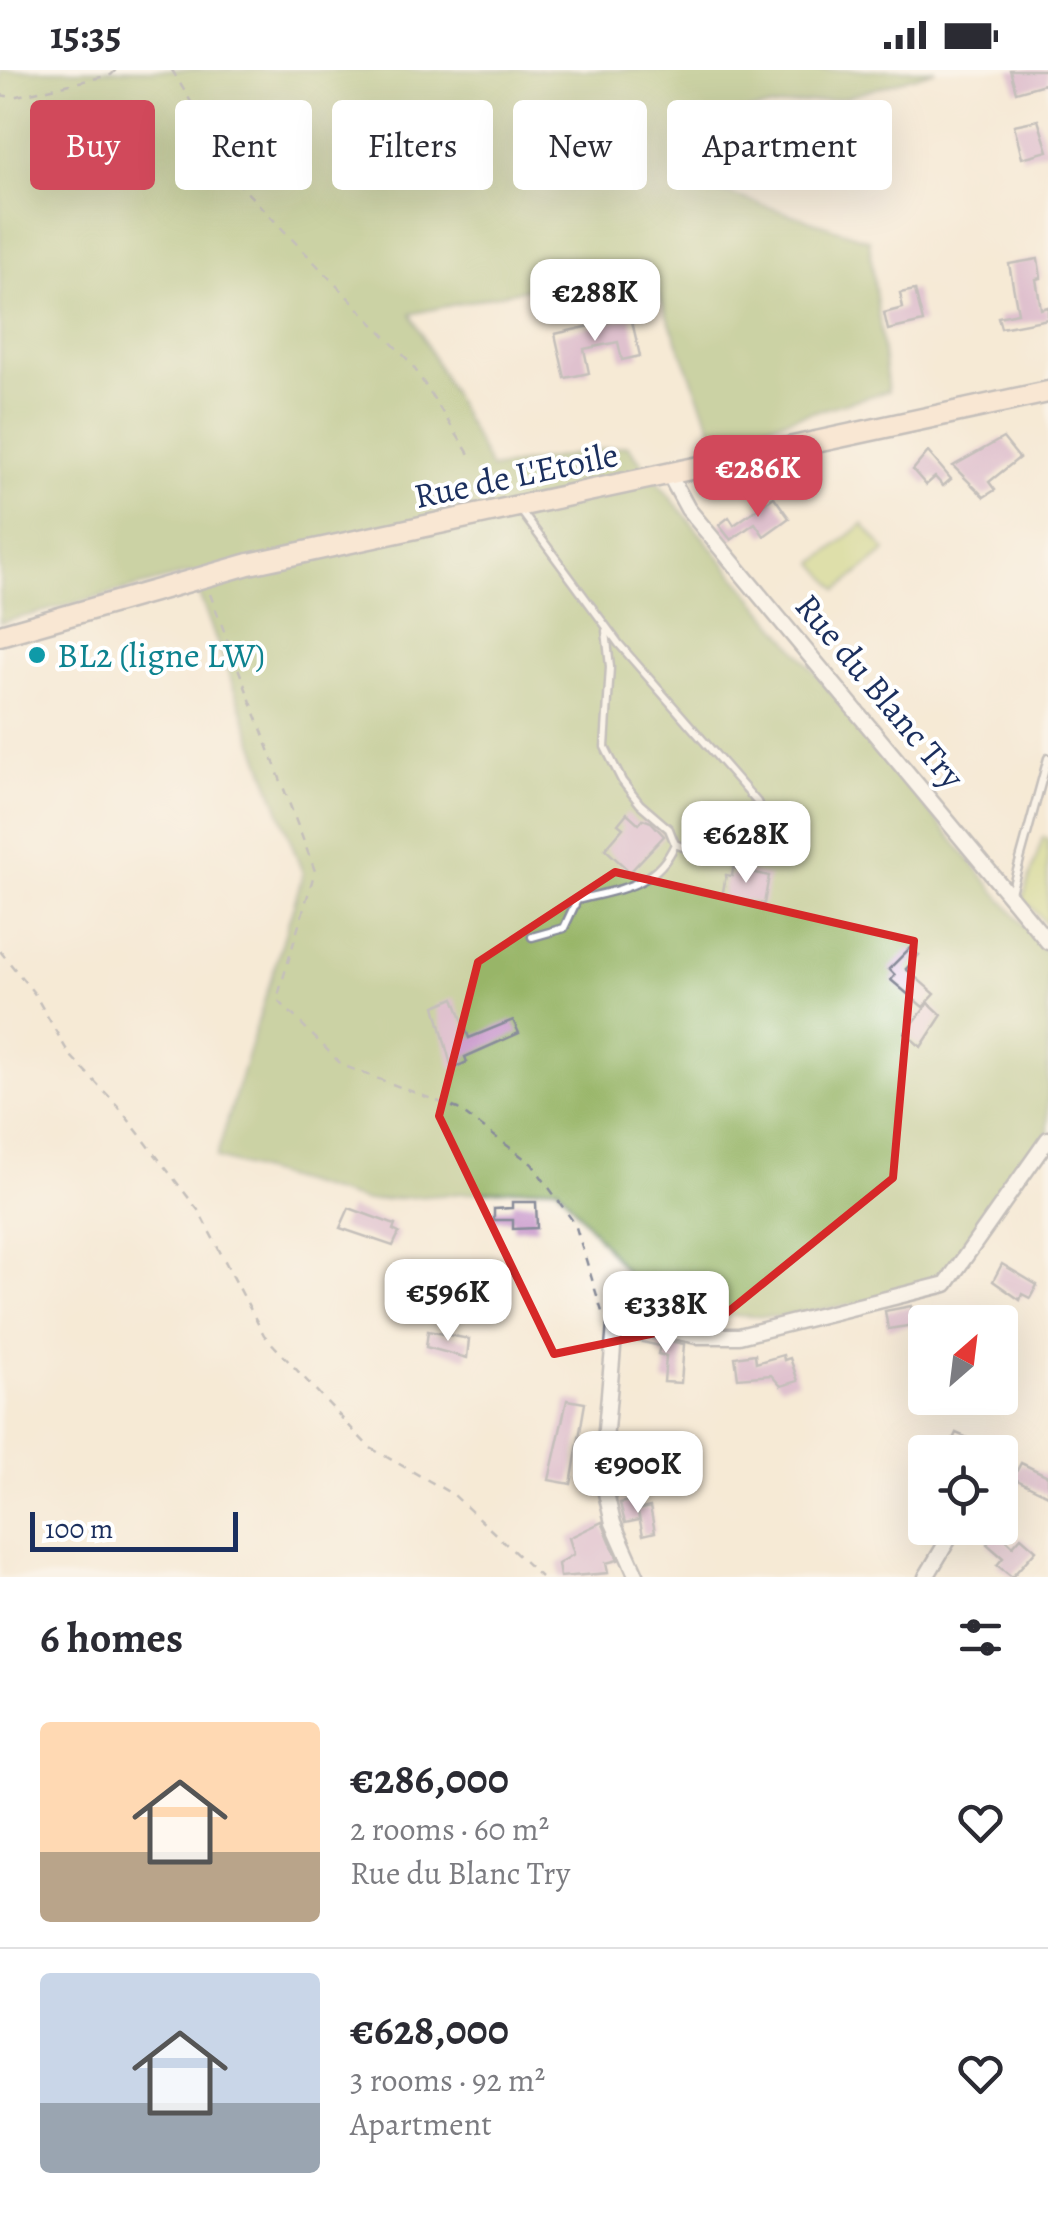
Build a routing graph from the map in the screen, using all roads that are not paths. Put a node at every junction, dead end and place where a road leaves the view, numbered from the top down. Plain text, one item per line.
1 (1048, 392) edge
2 (670, 476) junction
3 (518, 507) junction
4 (606, 627) junction
5 (0, 635) edge
6 (1048, 758) edge
7 (675, 844) junction
8 (1010, 896) junction
9 (532, 937) dead end
10 (1048, 942) edge
11 (1048, 1139) edge
12 (945, 1545) edge
13 (636, 1577) edge
14 (926, 1577) edge

1 - 2 street, Rue de L'Etoile
2 - 3 street, Rue de L'Etoile
2 - 8 street, Rue du Blanc Try
3 - 4 lane
3 - 5 street, Rue de L'Etoile
4 - 7 lane
4 - 7 lane
6 - 8 lane
7 - 9 lane
8 - 10 street, Rue du Blanc Try
11 - 13 street
12 - 14 street

